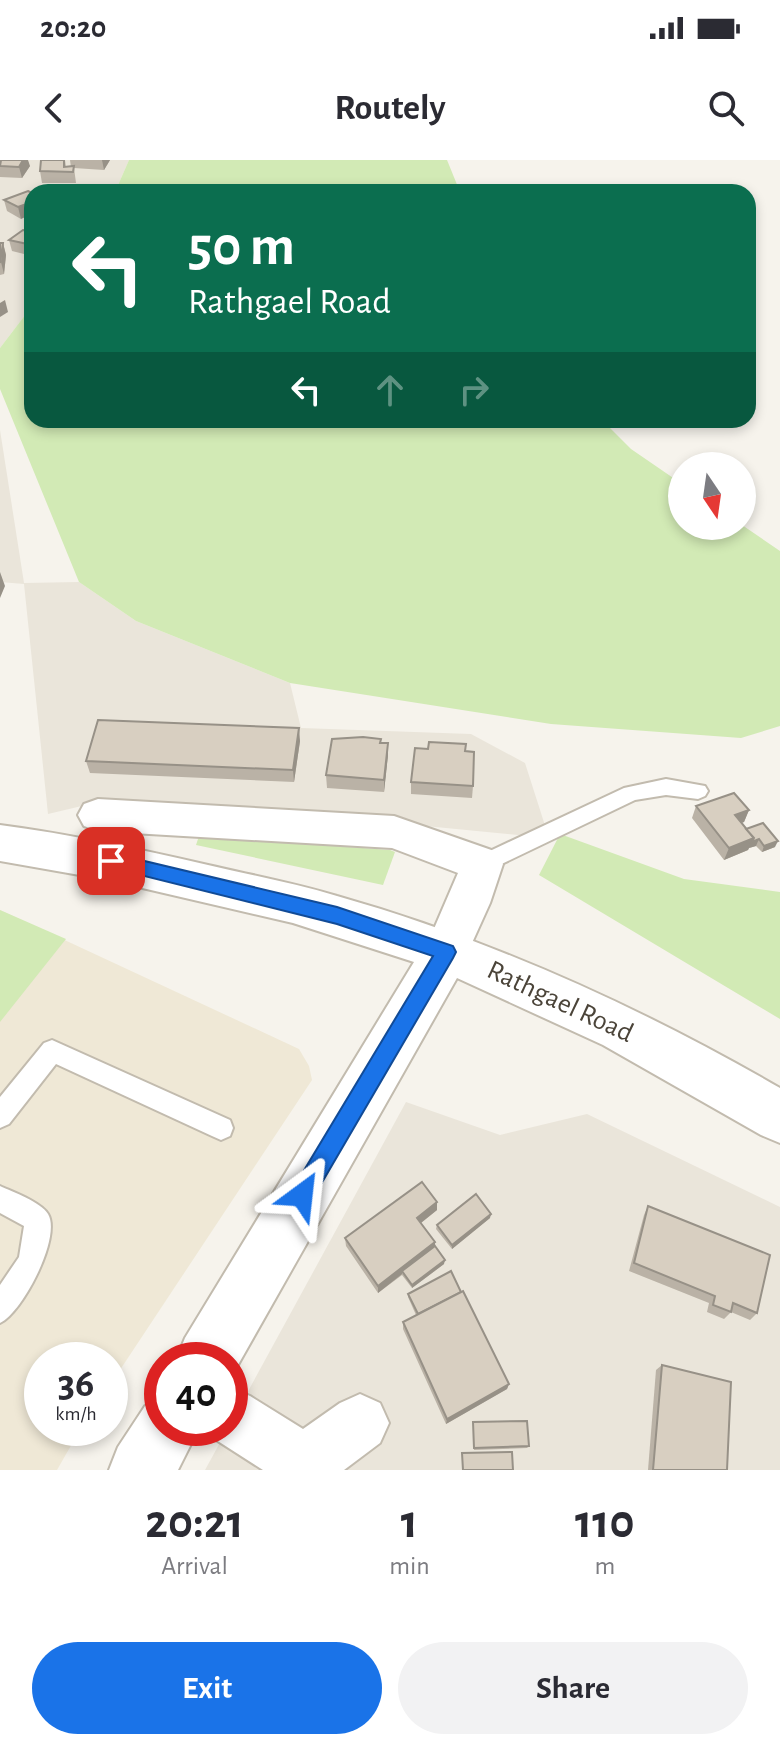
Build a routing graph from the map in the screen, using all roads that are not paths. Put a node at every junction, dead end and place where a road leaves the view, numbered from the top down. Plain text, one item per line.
1 (698, 791) dead end
2 (98, 815) dead end
3 (0, 843) edge
4 (482, 864) junction
5 (446, 952) junction
6 (0, 1116) edge
7 (780, 1117) edge
8 (221, 1128) dead end
9 (0, 1199) edge
10 (0, 1309) edge
11 (217, 1342) edge
12 (360, 1423) dead end
13 (248, 1428) edge
14 (156, 1446) edge
15 (307, 1466) edge
16 (141, 1470) edge

1 - 4 lane
2 - 4 street
3 - 5 street, Rathgael Road
4 - 5 street
5 - 7 street, Rathgael Road
5 - 11 street
6 - 8 lane
9 - 10 lane
12 - 15 street
13 - 15 street
14 - 16 street

